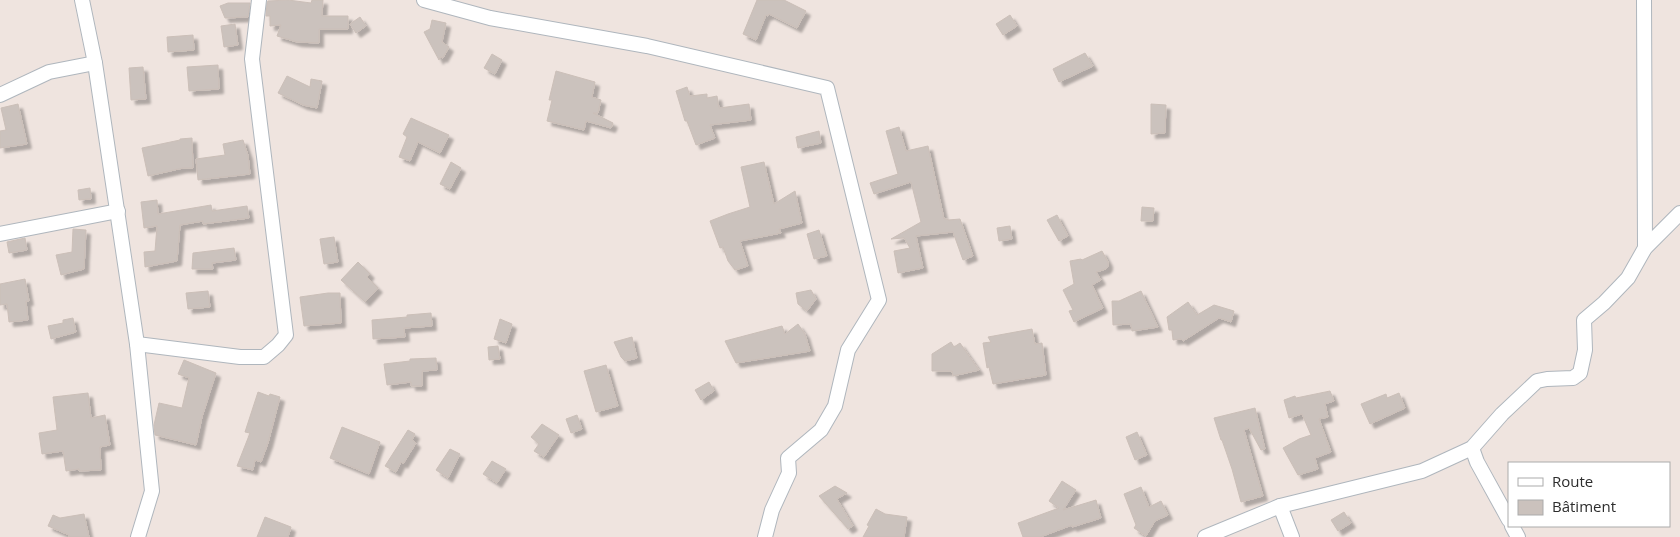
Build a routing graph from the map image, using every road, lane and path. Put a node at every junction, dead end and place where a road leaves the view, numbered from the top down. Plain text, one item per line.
1 (82, 0) edge
2 (259, 0) edge
3 (424, 0) edge
4 (1644, 0) edge
5 (95, 63) junction
6 (0, 95) edge
7 (118, 211) junction
8 (1680, 213) edge
9 (0, 234) edge
10 (1645, 248) junction
11 (137, 344) junction
12 (1472, 448) junction
13 (1280, 506) junction
14 (1508, 518) edge
15 (138, 537) edge
16 (764, 537) edge
17 (1205, 537) edge
18 (1292, 537) edge

1 - 5 street
2 - 11 street
3 - 16 street
4 - 10 street
5 - 6 street
5 - 7 street
7 - 9 street
7 - 11 street
8 - 10 street
10 - 12 street
11 - 15 street
12 - 13 street
12 - 14 street
13 - 17 street
13 - 18 street

